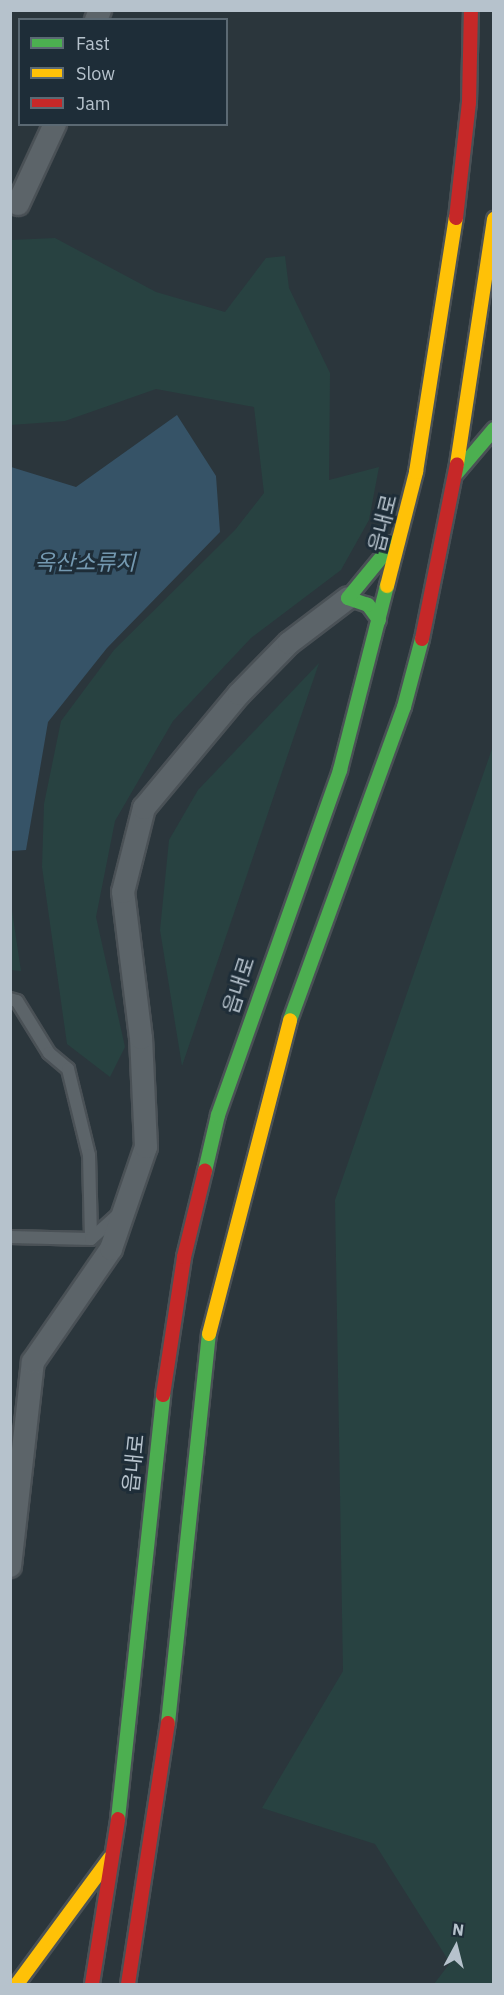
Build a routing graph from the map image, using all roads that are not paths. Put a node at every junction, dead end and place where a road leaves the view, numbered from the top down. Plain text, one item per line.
1 (471, 10) edge
2 (54, 126) edge
3 (18, 204) dead end
4 (494, 219) edge
5 (465, 411) junction
6 (487, 415) edge
7 (494, 429) edge
8 (455, 475) junction
9 (401, 534) junction
10 (348, 598) junction
11 (379, 620) junction
12 (10, 999) edge
13 (131, 1203) junction
14 (10, 1237) edge
15 (91, 1239) junction
16 (10, 1566) edge
17 (115, 1852) junction
18 (17, 1984) edge
19 (92, 1984) edge
20 (128, 1984) edge

1 - 9 street, 읍내로
2 - 3 street
4 - 5 street
5 - 6 street
5 - 8 street
7 - 8 street
8 - 20 street
9 - 10 street
9 - 11 street, 읍내로
10 - 11 street
10 - 13 street
11 - 17 street, 읍내로
12 - 15 lane
13 - 15 lane
13 - 16 street
14 - 15 lane
17 - 18 street
17 - 19 street, 읍내로

